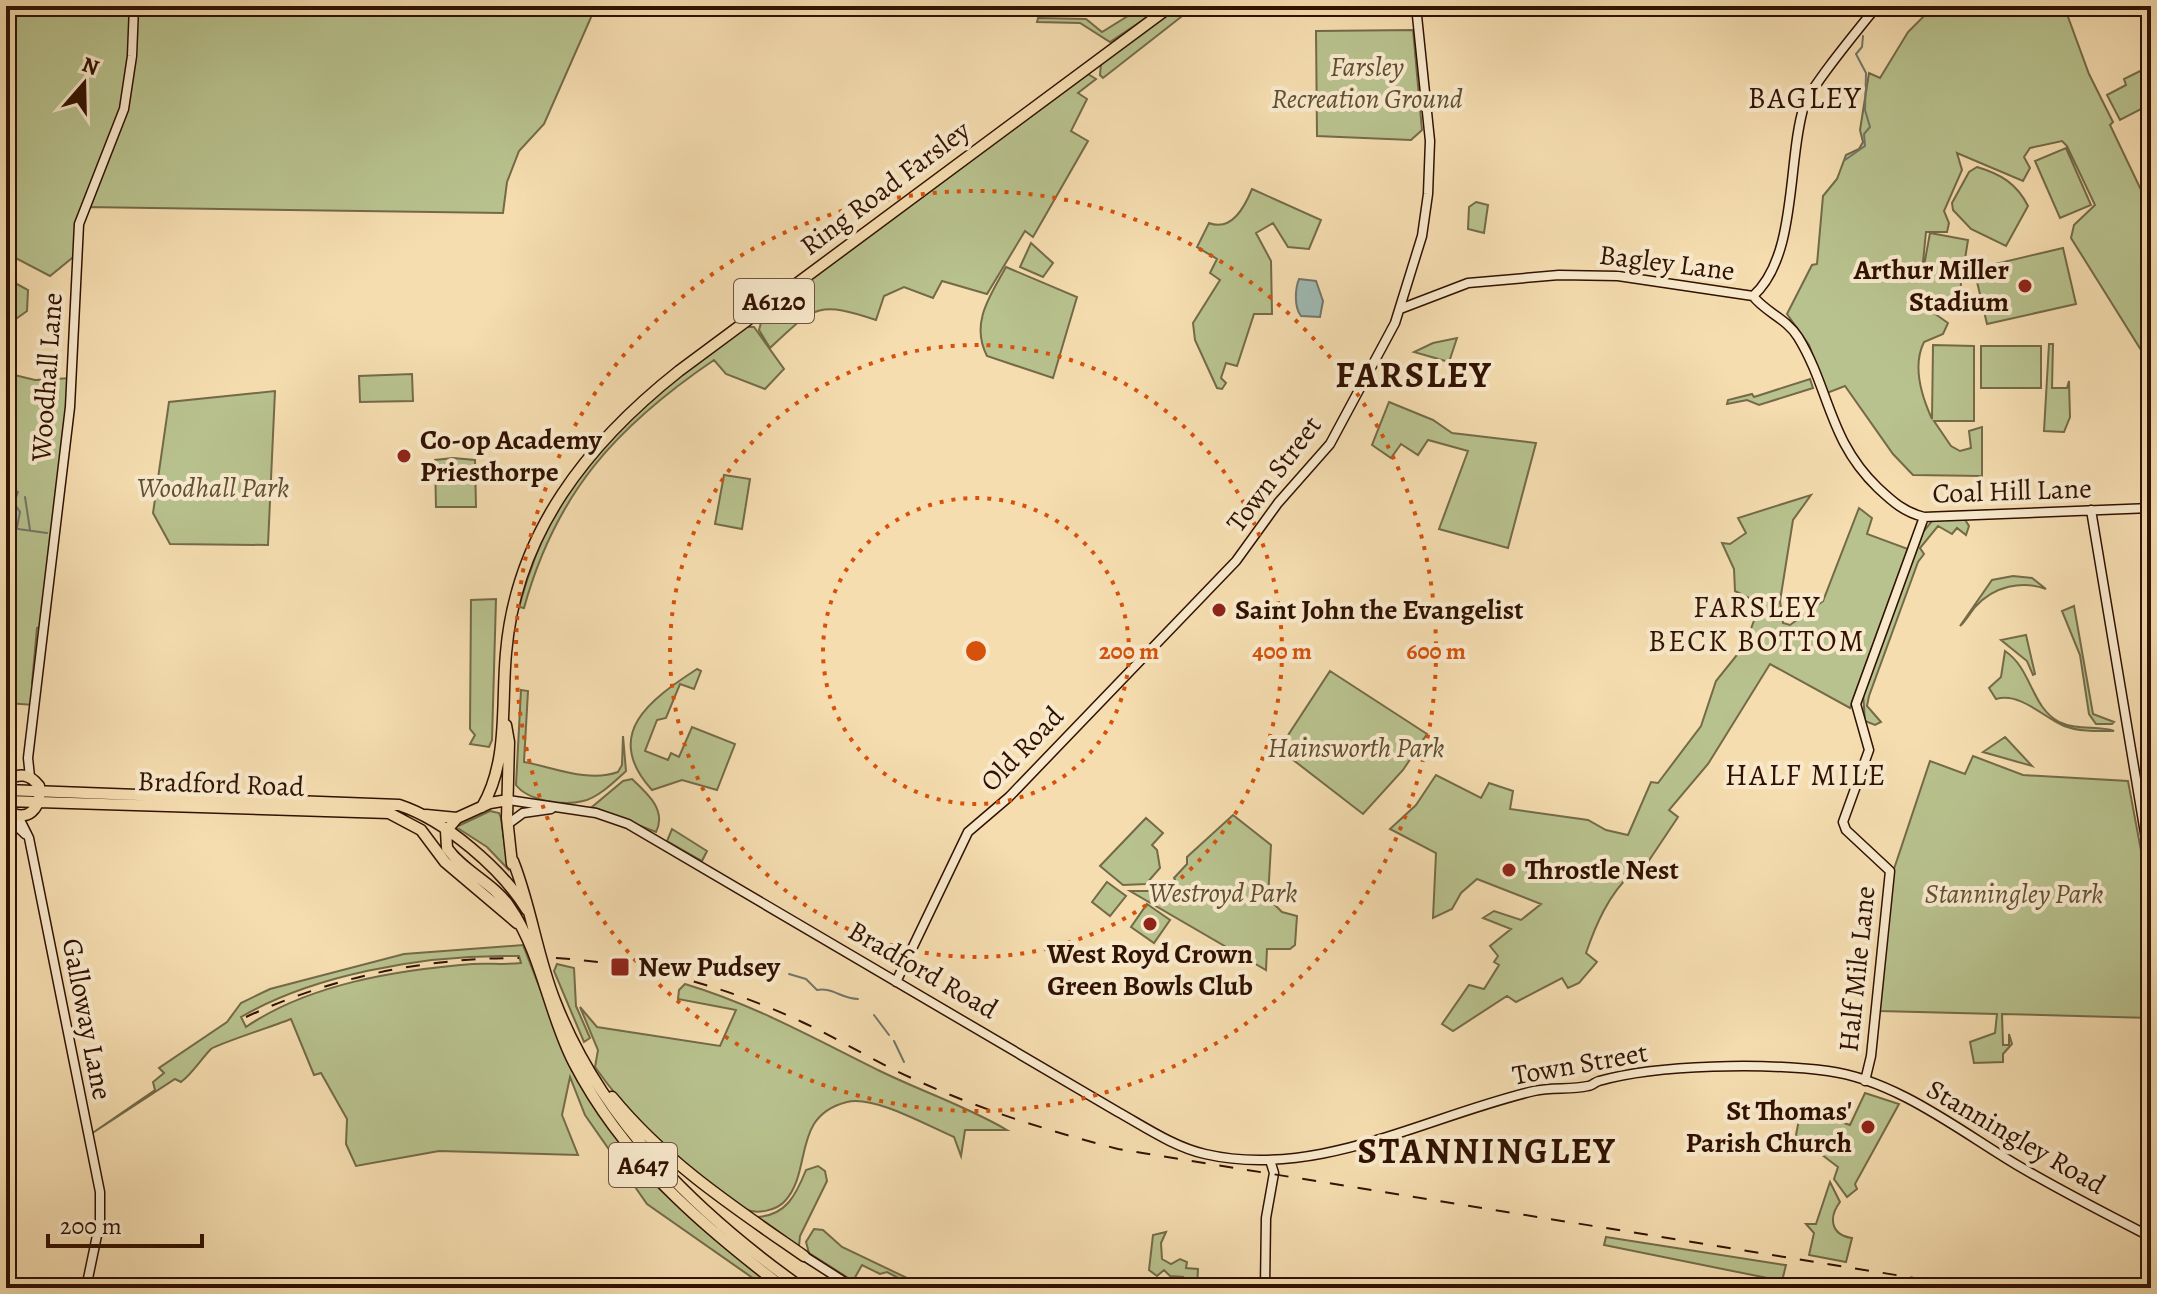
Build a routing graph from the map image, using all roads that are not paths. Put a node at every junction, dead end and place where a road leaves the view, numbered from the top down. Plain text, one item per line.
1 (134, 6) edge
2 (1171, 6) edge
3 (1416, 6) edge
4 (1877, 6) edge
5 (1753, 296) junction
6 (1400, 309) junction
7 (2151, 508) edge
8 (2091, 510) junction
9 (1924, 517) junction
10 (1222, 576) joint
11 (503, 711) junction
12 (28, 758) junction
13 (30, 777) junction
14 (8, 780) edge
15 (6, 790) edge
16 (508, 800) junction
17 (6, 801) edge
18 (38, 802) junction
19 (482, 807) junction
20 (555, 809) junction
21 (6, 813) edge
22 (426, 815) junction
23 (18, 816) junction
24 (457, 818) junction
25 (508, 820) junction
26 (446, 831) junction
27 (29, 838) junction
28 (513, 861) junction
29 (2151, 869) edge
30 (508, 883) junction
31 (476, 889) junction
32 (495, 892) junction
33 (527, 910) junction
34 (522, 927) junction
35 (896, 982) junction
36 (574, 1039) junction
37 (1865, 1081) junction
38 (1902, 1097) joint
39 (1270, 1160) junction
40 (2151, 1237) edge
41 (804, 1256) joint
42 (86, 1288) edge
43 (784, 1288) edge
44 (802, 1288) edge
45 (854, 1288) edge
46 (1265, 1288) edge

1 - 12 main road, Woodhall Lane
2 - 11 highway, Ring Road Farsley / A6120
3 - 6 main road, Town Street
4 - 5 main road, Bagley Lane
5 - 6 main road, Bagley Lane
5 - 9 main road, Coal Hill Lane
6 - 10 main road, Town Street
7 - 8 main road, Coal Hill Lane
8 - 9 main road, Coal Hill Lane
8 - 29 main road
9 - 37 main road, Half Mile Lane
10 - 35 main road, Old Road
11 - 16 highway, A6120
11 - 19 highway, A6120
12 - 13 main road, Woodhall Lane
12 - 14 main road
13 - 14 highway
13 - 18 highway
15 - 18 highway, Bradford Road / A647
16 - 19 highway
16 - 20 main road, Bradford Road
16 - 25 highway
17 - 18 highway, Bradford Road / A647
18 - 22 highway, Bradford Road / A647
18 - 23 highway
18 - 27 main road, Galloway Lane
18 - 31 highway, Bradford Road / A647
19 - 24 highway
19 - 25 highway
20 - 25 main road, Bradford Road
20 - 35 main road, Bradford Road
21 - 23 highway
21 - 27 main road
22 - 24 highway
22 - 26 highway, A647
23 - 27 main road, Galloway Lane
24 - 26 highway
25 - 28 highway
26 - 30 highway, A647
26 - 32 highway
27 - 42 main road, Galloway Lane
28 - 30 highway
28 - 33 highway, A647
30 - 32 highway
30 - 33 highway, A647
31 - 32 highway
31 - 34 highway, A647
32 - 34 highway
33 - 36 highway, A647
34 - 43 highway, A647
35 - 39 main road, Bradford Road
36 - 41 highway
36 - 44 highway, A647
37 - 38 main road, Town Street
37 - 39 main road, Town Street
38 - 40 main road, Stanningley Road
39 - 46 main road
41 - 45 main road

